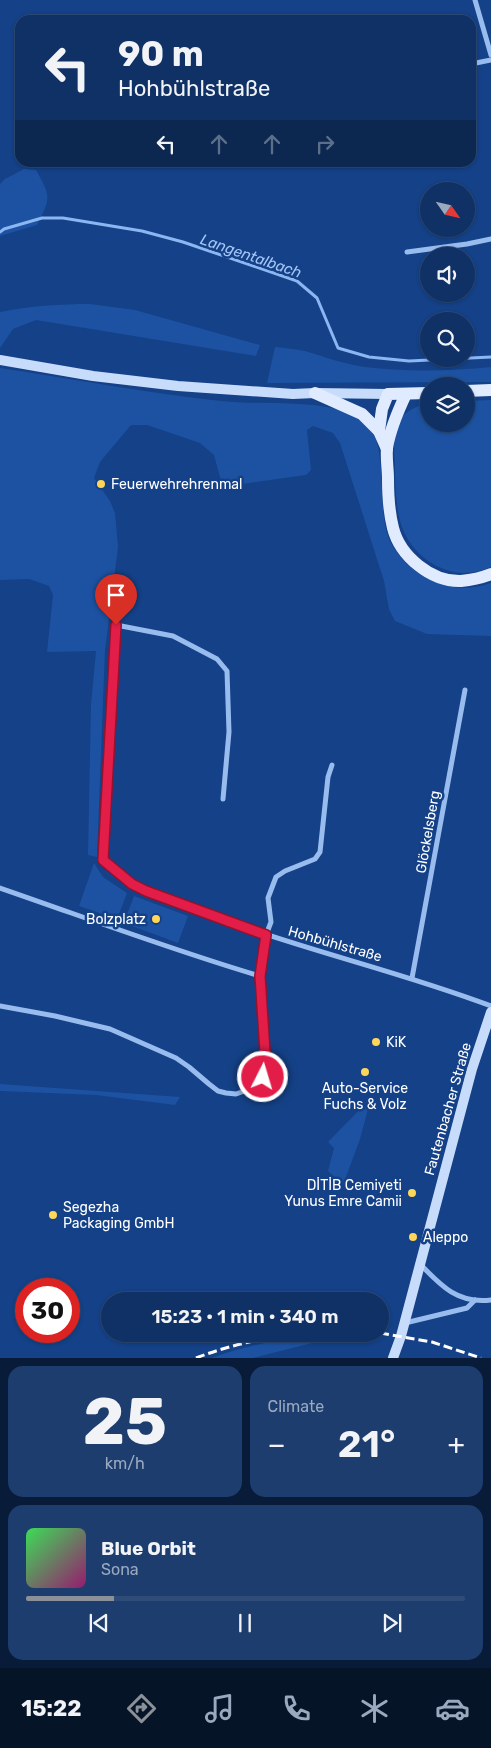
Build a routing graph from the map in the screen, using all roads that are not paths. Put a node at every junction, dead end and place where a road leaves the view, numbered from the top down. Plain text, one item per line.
1 (475, 0) edge
2 (491, 55) edge
3 (491, 60) edge
4 (476, 63) edge
5 (491, 239) edge
6 (407, 252) dead end
7 (0, 360) edge
8 (491, 390) edge
9 (475, 391) edge
10 (314, 393) junction
11 (420, 393) edge
12 (388, 394) junction
13 (406, 394) junction
14 (379, 431) junction
15 (387, 449) junction
16 (491, 574) edge
17 (465, 690) dead end
18 (332, 766) dead end
19 (222, 800) dead end
20 (0, 888) edge
21 (266, 935) junction
22 (260, 976) junction
23 (412, 978) junction
24 (0, 1006) edge
25 (491, 1006) edge
26 (491, 1012) edge
27 (420, 1264) junction
28 (475, 1300) junction
29 (491, 1300) edge
30 (404, 1323) junction
31 (393, 1358) edge

1 - 2 street
3 - 4 street
5 - 6 street
7 - 10 main road
8 - 9 main road
10 - 12 main road
10 - 14 main road
11 - 13 main road
12 - 13 main road
12 - 14 main road
13 - 15 main road
14 - 15 main road
15 - 16 main road
17 - 23 street, Glöckelsberg
18 - 21 street
19 - 21 street, Hohbühlstraße
20 - 22 street
21 - 22 street
21 - 23 street, Hohbühlstraße
22 - 24 street
23 - 25 street, Hohbühlstraße
26 - 27 main road, Fautenbacher Straße
27 - 28 street
27 - 30 main road, Fautenbacher Straße
28 - 29 street
28 - 30 street
30 - 31 main road, Fautenbacher Straße

